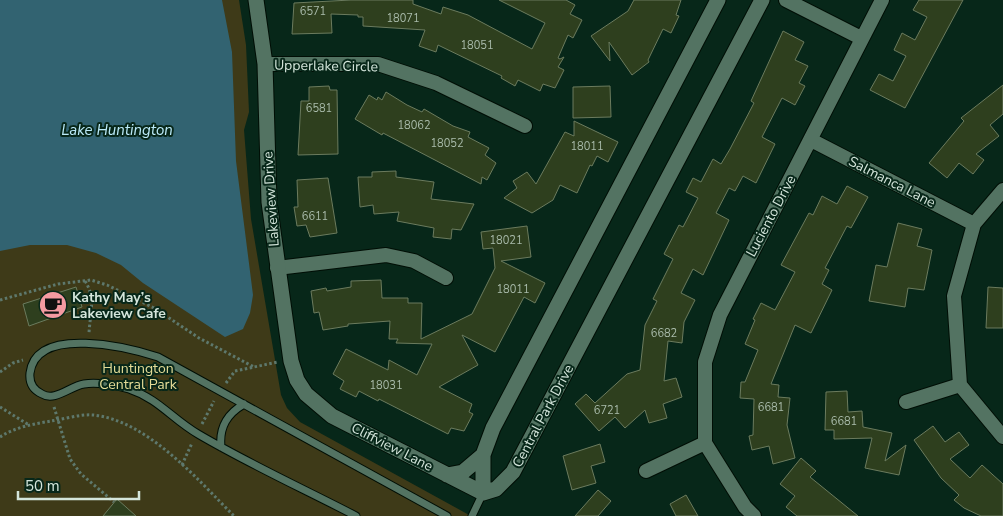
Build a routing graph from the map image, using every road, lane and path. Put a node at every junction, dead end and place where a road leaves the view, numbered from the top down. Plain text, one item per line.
1 (256, 0) edge
2 (718, 0) edge
3 (762, 0) edge
4 (786, 0) edge
5 (882, 0) edge
6 (861, 38) junction
7 (265, 64) junction
8 (525, 126) dead end
9 (811, 140) junction
10 (1003, 190) edge
11 (974, 224) junction
12 (277, 268) junction
13 (446, 278) dead end
14 (85, 281) junction
15 (0, 300) edge
16 (88, 343) junction
17 (40, 354) junction
18 (254, 367) dead end
19 (0, 372) edge
20 (960, 385) junction
21 (306, 394) joint
22 (51, 397) junction
23 (906, 402) dead end
24 (244, 404) junction
25 (0, 407) edge
26 (58, 420) junction
27 (29, 426) junction
28 (0, 437) edge
29 (1003, 437) edge
30 (705, 443) junction
31 (221, 446) junction
32 (483, 455) junction
33 (646, 470) dead end
34 (447, 475) junction
35 (484, 493) junction
36 (114, 502) dead end
37 (234, 516) edge
38 (356, 516) edge
39 (447, 516) edge
40 (472, 516) edge
41 (754, 516) edge

1 - 7 street, Lakeview Drive
2 - 32 street
3 - 35 street, Central Park Drive
4 - 6 street
5 - 6 street, Luciento Drive
6 - 9 street, Luciento Drive
7 - 8 street, Upperlake Circle
7 - 12 street, Lakeview Drive
9 - 11 street, Salmanca Lane
9 - 30 street, Luciento Drive
10 - 11 street
11 - 20 street
12 - 13 street
12 - 21 street, Lakeview Drive
14 - 15 path
14 - 16 path
14 - 18 path
16 - 17 lane
16 - 24 lane
17 - 19 path
17 - 22 lane
20 - 23 street
20 - 29 street
21 - 34 street, Cliffview Lane
22 - 26 path
22 - 31 lane
24 - 31 lane
24 - 39 lane
25 - 27 path
26 - 27 path
26 - 36 path
26 - 37 path
27 - 28 path
30 - 33 street
30 - 41 street
31 - 38 lane
32 - 34 street
32 - 35 street
34 - 35 street, Cliffview Lane
35 - 40 lane

